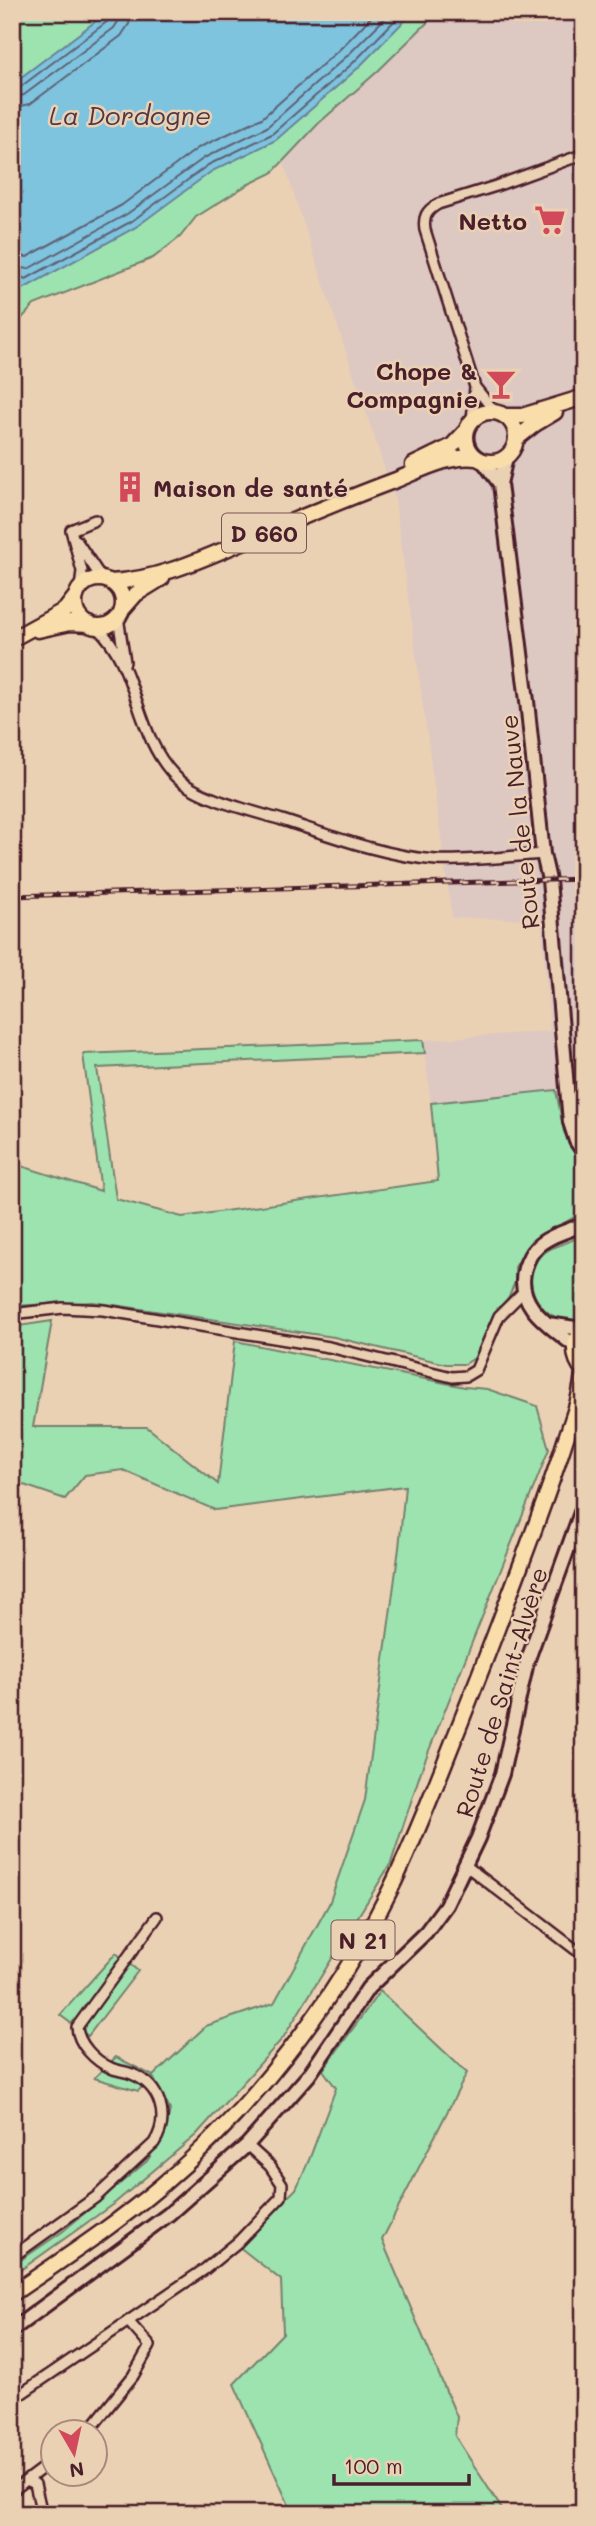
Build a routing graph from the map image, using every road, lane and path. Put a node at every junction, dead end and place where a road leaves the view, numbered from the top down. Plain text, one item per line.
1 (584, 154) edge
2 (475, 387) junction
3 (582, 397) edge
4 (500, 414) junction
5 (469, 425) junction
6 (516, 439) junction
7 (506, 457) junction
8 (480, 459) junction
9 (500, 484) junction
10 (346, 498) junction
11 (95, 520) dead end
12 (71, 530) junction
13 (181, 567) junction
14 (106, 580) junction
15 (78, 593) junction
16 (120, 613) junction
17 (93, 625) junction
18 (18, 636) edge
19 (127, 674) junction
20 (543, 854) junction
21 (584, 1153) edge
22 (584, 1224) edge
23 (523, 1292) junction
24 (12, 1314) edge
25 (547, 1324) junction
26 (583, 1329) edge
27 (575, 1346) junction
28 (583, 1371) edge
29 (584, 1416) edge
30 (554, 1475) junction
31 (584, 1504) edge
32 (465, 1866) junction
33 (157, 1917) dead end
34 (584, 1956) edge
35 (247, 2145) junction
36 (12, 2257) edge
37 (12, 2294) edge
38 (128, 2321) junction
39 (12, 2330) edge
40 (12, 2400) edge
41 (99, 2418) edge
42 (38, 2473) edge
43 (29, 2481) junction
44 (12, 2491) edge
45 (42, 2514) edge

1 - 2 street
2 - 4 street
2 - 5 street
3 - 4 main road
3 - 6 main road
4 - 5 main road
4 - 6 main road
5 - 8 main road
5 - 10 main road, D 660
6 - 7 main road
7 - 8 main road
7 - 9 main road, Route de la Nauve
8 - 9 main road, Route de la Nauve
8 - 10 main road, D 660
9 - 20 main road, Route de la Nauve
10 - 13 main road, D 660
11 - 12 street
12 - 14 street
12 - 15 street
13 - 14 main road, D 660
13 - 16 main road, D 660
14 - 15 main road
14 - 16 main road
15 - 17 main road
15 - 18 main road
16 - 17 main road
16 - 19 street
17 - 18 main road
17 - 19 street
19 - 20 street
20 - 21 main road, Route de la Nauve
22 - 23 main road
23 - 24 street
23 - 25 main road
25 - 26 main road
25 - 27 main road
26 - 27 main road
27 - 28 main road
28 - 30 main road, N 21
29 - 30 main road, N 21
30 - 37 main road, N 21
31 - 32 main road, Route de Saint-Alvère
32 - 34 street
32 - 35 main road, Route de Saint-Alvère
33 - 36 street
35 - 38 street
35 - 39 main road, Route de Saint-Alvère
38 - 40 street
38 - 41 street
42 - 43 street
43 - 44 street
43 - 45 street

